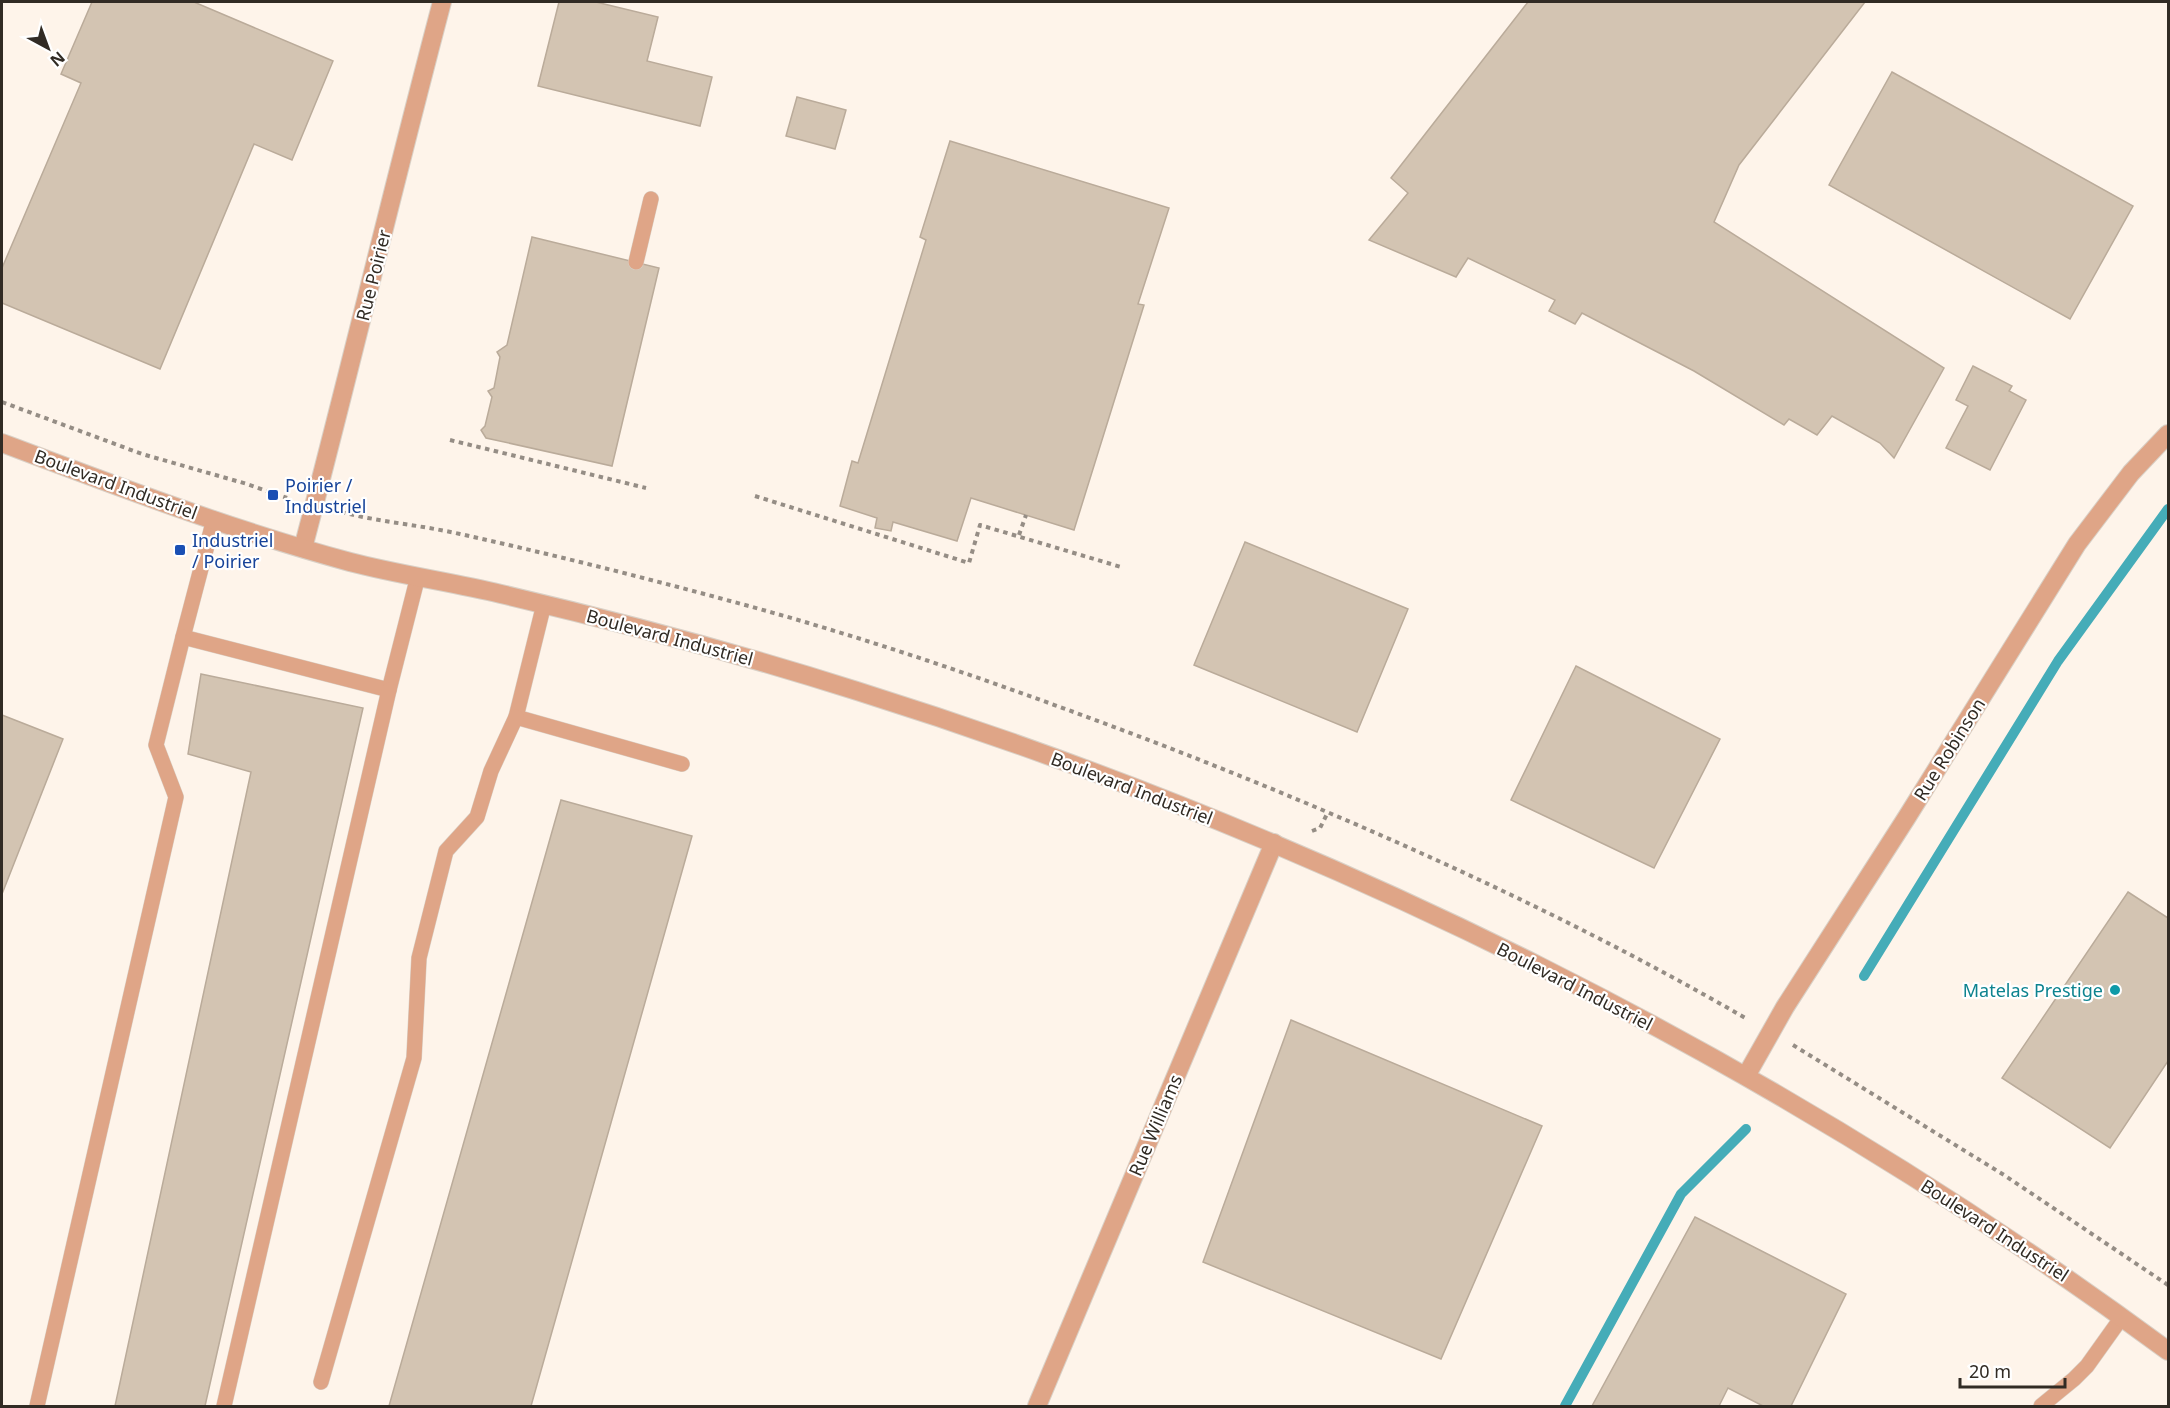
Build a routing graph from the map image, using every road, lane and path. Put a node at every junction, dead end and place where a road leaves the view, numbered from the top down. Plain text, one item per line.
1 (442, 2) edge
2 (651, 200) dead end
3 (636, 262) dead end
4 (2, 402) edge
5 (2169, 434) edge
6 (450, 440) dead end
7 (2, 443) edge
8 (646, 488) dead end
9 (273, 495) dead end
10 (755, 496) dead end
11 (1026, 515) dead end
12 (214, 519) junction
13 (368, 519) dead end
14 (1019, 535) junction
15 (303, 548) junction
16 (1121, 567) dead end
17 (418, 576) junction
18 (544, 604) junction
19 (183, 637) junction
20 (389, 690) junction
21 (516, 717) junction
22 (682, 764) dead end
23 (1274, 843) junction
24 (1731, 1010) dead end
25 (1814, 1057) dead end
26 (1746, 1076) junction
27 (2169, 1285) edge
28 (2122, 1317) junction
29 (2169, 1351) edge
30 (321, 1382) dead end
31 (37, 1407) edge
32 (224, 1407) edge
33 (1036, 1407) edge
34 (2041, 1407) edge

1 - 15 street, Rue Poirier
2 - 3 lane
4 - 9 path
5 - 26 street, Rue Robinson
6 - 8 path
7 - 12 street, Boulevard Industriel
10 - 14 path
11 - 14 path
12 - 15 street, Boulevard Industriel
12 - 19 lane
13 - 24 path
14 - 16 path
15 - 17 street, Boulevard Industriel
17 - 18 street, Boulevard Industriel
17 - 20 lane
18 - 21 lane
18 - 23 street, Boulevard Industriel
19 - 20 lane
19 - 31 lane
20 - 32 lane
21 - 22 lane
21 - 30 lane
23 - 26 street, Boulevard Industriel
23 - 33 street, Rue Williams
25 - 27 path
26 - 28 street, Boulevard Industriel
28 - 29 street, Boulevard Industriel
28 - 34 lane

